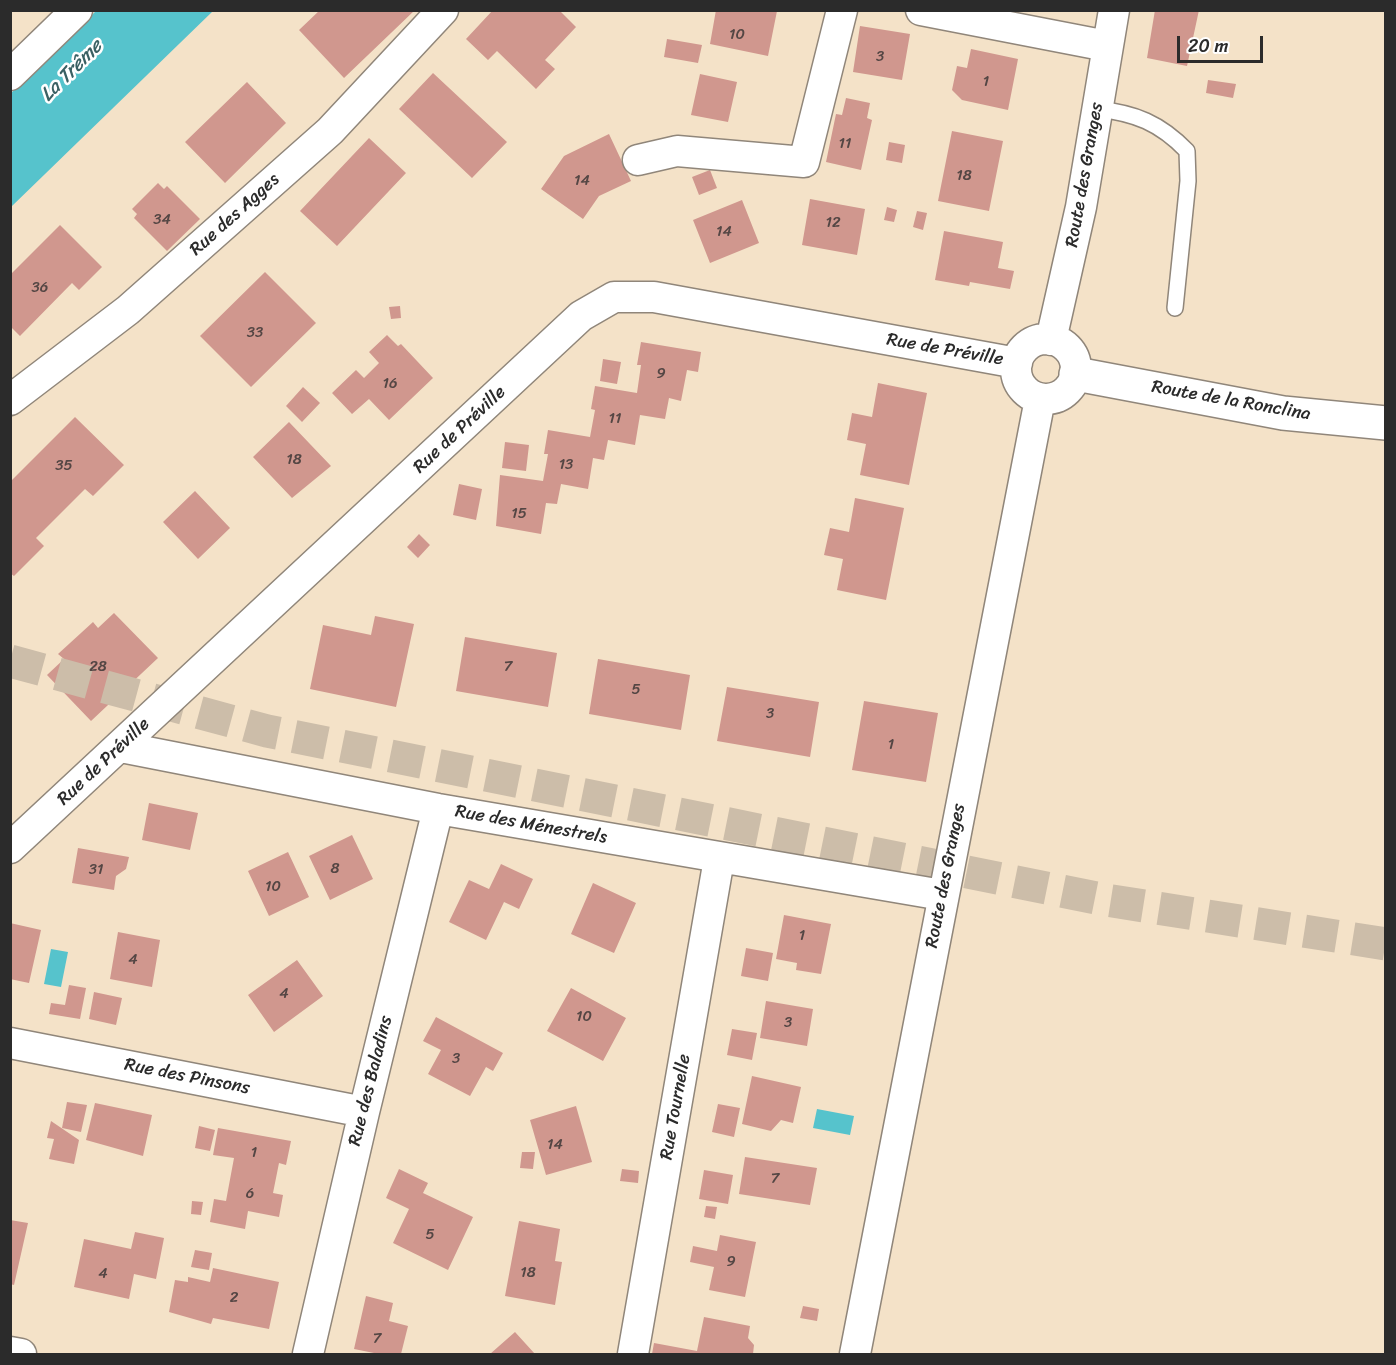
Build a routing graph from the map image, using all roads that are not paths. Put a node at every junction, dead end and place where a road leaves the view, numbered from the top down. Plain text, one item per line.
1 (77, 10) edge
2 (443, 10) edge
3 (842, 10) edge
4 (921, 10) edge
5 (1114, 10) edge
6 (1107, 46) junction
7 (10, 75) edge
8 (1097, 109) junction
9 (638, 160) dead end
10 (1175, 308) dead end
11 (1051, 340) junction
12 (1017, 363) junction
13 (1076, 374) junction
14 (1040, 399) junction
15 (10, 400) edge
16 (1386, 423) edge
17 (121, 747) junction
18 (438, 809) junction
19 (10, 848) edge
20 (719, 859) junction
21 (942, 895) junction
22 (10, 1043) edge
23 (364, 1112) junction
24 (10, 1352) edge
25 (21, 1354) edge
26 (308, 1354) edge
27 (633, 1354) edge
28 (855, 1354) edge

1 - 7 street
2 - 15 street, Rue des Agges
3 - 9 street
4 - 6 street
5 - 6 street, Route des Granges
6 - 8 street, Route des Granges
8 - 10 lane
8 - 11 street, Route des Granges
11 - 12 street
11 - 13 street
12 - 14 street
12 - 17 street, Rue de Préville
13 - 14 street
13 - 16 street, Route de la Ronclina
14 - 21 street, Route des Granges
17 - 18 street, Rue des Ménestrels
17 - 19 street, Rue de Préville
18 - 20 street, Rue des Ménestrels
18 - 23 street, Rue des Baladins
20 - 21 street, Rue des Ménestrels
20 - 27 street, Rue Tournelle
21 - 28 street, Route des Granges
22 - 23 street, Rue des Pinsons
23 - 26 street, Rue des Baladins
24 - 25 street

